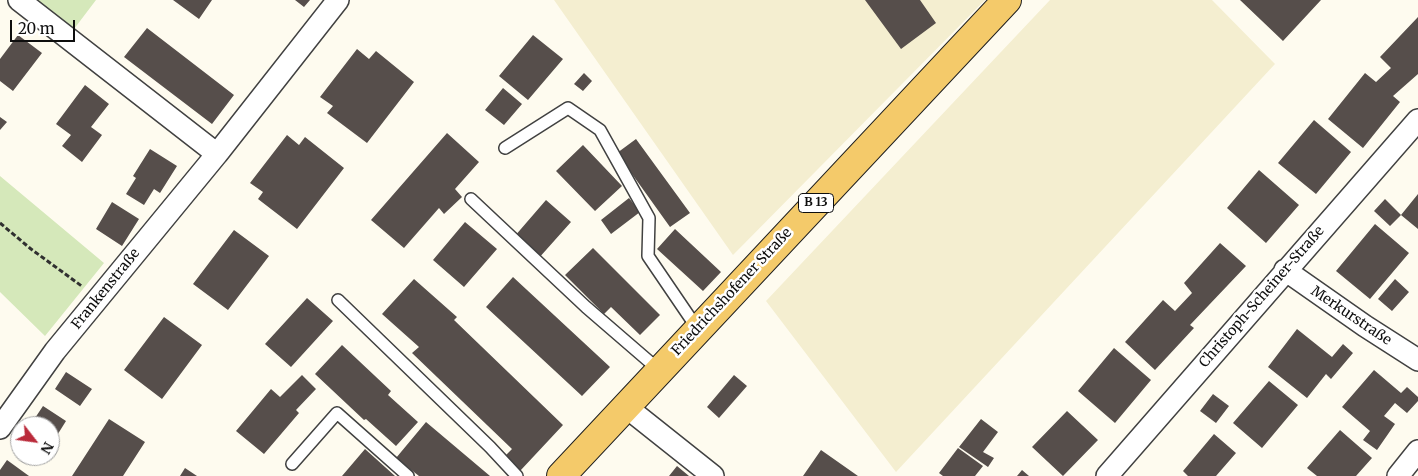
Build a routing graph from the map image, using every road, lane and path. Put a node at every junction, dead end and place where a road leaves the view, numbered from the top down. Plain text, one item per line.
1 (19, 0) edge
2 (338, 0) edge
3 (1007, 0) edge
4 (1418, 120) edge
5 (505, 148) dead end
6 (217, 154) junction
7 (471, 199) dead end
8 (0, 223) edge
9 (1285, 270) junction
10 (98, 298) junction
11 (338, 300) dead end
12 (698, 328) junction
13 (1418, 360) edge
14 (658, 370) junction
15 (625, 406) junction
16 (0, 428) edge
17 (1418, 451) edge
18 (292, 464) dead end
19 (408, 476) edge
20 (516, 476) edge
21 (561, 476) edge
22 (713, 476) edge
23 (1107, 476) edge
24 (1398, 476) edge

1 - 6 street
2 - 6 street, Frankenstraße
3 - 12 main road, Friedrichshofener Straße / B 13
4 - 9 street, Christoph-Scheiner-Straße
5 - 12 lane
6 - 10 street, Frankenstraße
7 - 14 lane
8 - 10 path
9 - 13 street, Merkurstraße
9 - 23 street, Christoph-Scheiner-Straße
10 - 16 street, Frankenstraße
11 - 20 lane
12 - 14 main road, Friedrichshofener Straße / B 13
14 - 15 main road, Friedrichshofener Straße / B 13
15 - 21 main road, Friedrichshofener Straße / B 13
15 - 22 street
17 - 24 street
18 - 19 lane

